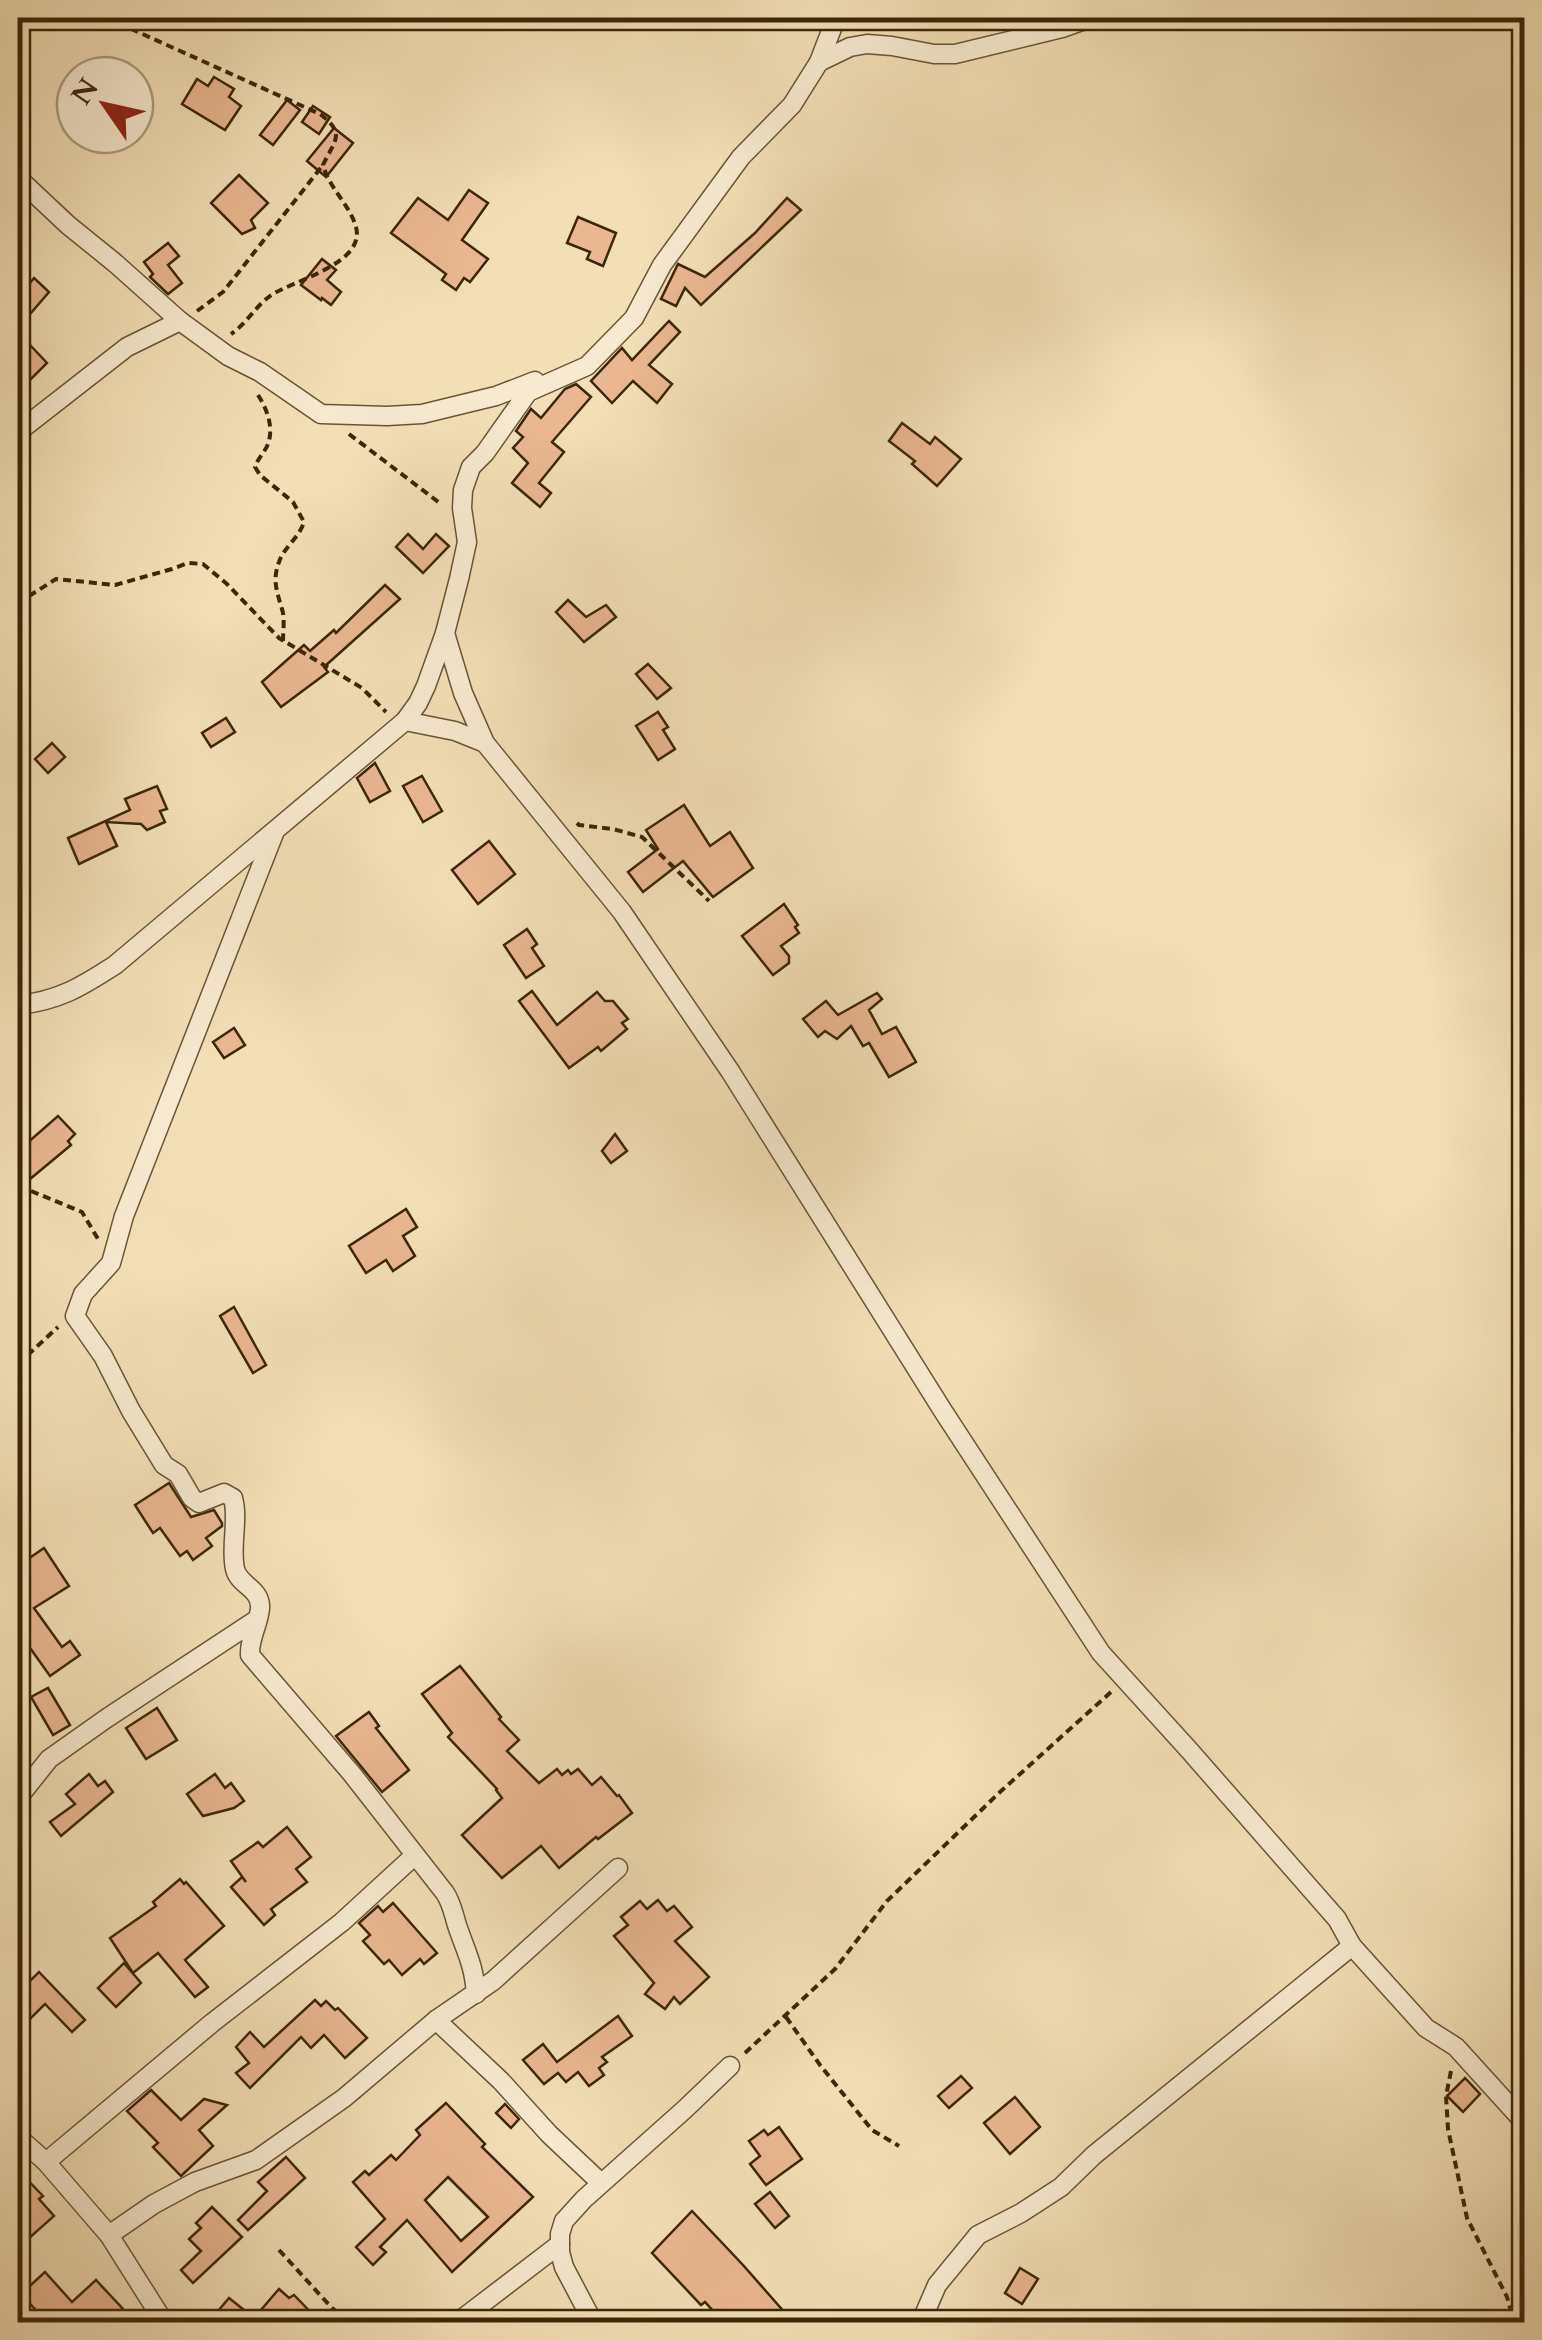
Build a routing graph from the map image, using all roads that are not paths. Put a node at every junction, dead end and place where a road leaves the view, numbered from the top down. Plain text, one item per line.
1 (836, 18) edge
2 (1090, 18) edge
3 (819, 62) junction
4 (18, 178) edge
5 (180, 321) junction
6 (594, 358) junction
7 (18, 432) edge
8 (445, 632) junction
9 (402, 724) junction
10 (485, 743) junction
11 (274, 831) junction
12 (18, 1005) edge
13 (256, 1620) junction
14 (18, 1798) edge
15 (414, 1856) junction
16 (618, 1868) dead end
17 (1352, 1946) junction
18 (476, 1994) junction
19 (436, 2020) junction
20 (730, 2066) road end
21 (1524, 2122) edge
22 (18, 2137) edge
23 (46, 2162) junction
24 (602, 2183) junction
25 (110, 2235) junction
26 (560, 2244) junction
27 (164, 2322) edge
28 (458, 2322) edge
29 (593, 2322) edge
30 (921, 2322) edge

1 - 3 street
2 - 3 street
3 - 6 street
4 - 5 street
5 - 6 street
5 - 7 street
6 - 8 street
8 - 9 street
8 - 10 street
9 - 10 street
9 - 11 street
10 - 17 street
11 - 12 street
11 - 13 street
13 - 14 street
13 - 15 street
15 - 18 street
15 - 23 street
16 - 18 street
17 - 21 street
17 - 30 street
18 - 19 street
19 - 24 street
19 - 25 street
20 - 24 street
22 - 23 street
23 - 25 street
24 - 26 street
25 - 27 street
26 - 28 street
26 - 29 street

